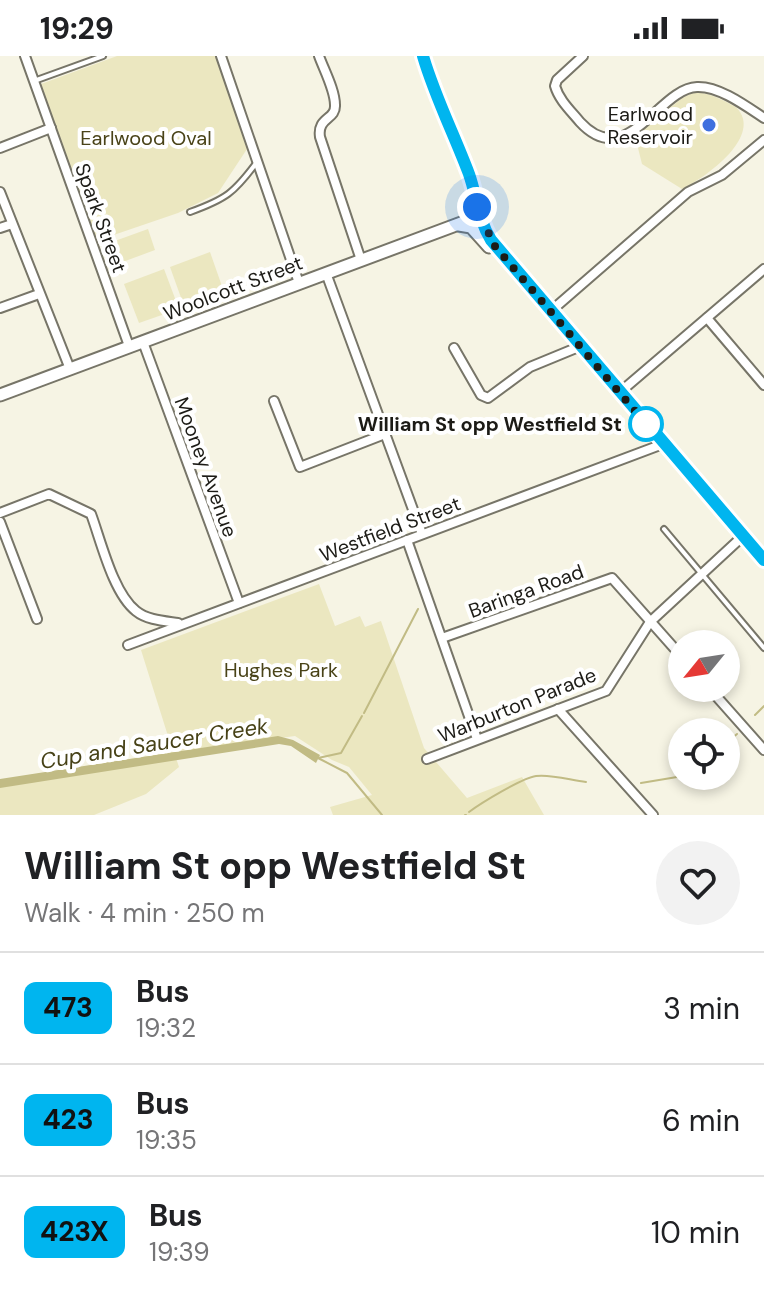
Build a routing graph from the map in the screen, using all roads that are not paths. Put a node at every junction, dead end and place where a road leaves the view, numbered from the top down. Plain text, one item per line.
1 (25, 56) edge
2 (103, 56) edge
3 (221, 56) edge
4 (319, 56) edge
5 (423, 56) edge
6 (583, 56) edge
7 (34, 81) junction
8 (764, 118) edge
9 (51, 128) junction
10 (764, 140) edge
11 (0, 148) edge
12 (258, 160) junction
13 (0, 192) edge
14 (190, 212) dead end
15 (480, 216) junction
16 (12, 224) junction
17 (452, 226) junction
18 (0, 228) edge
19 (361, 260) junction
20 (513, 267) junction
21 (764, 269) edge
22 (326, 273) junction
23 (299, 283) junction
24 (39, 294) junction
25 (0, 308) edge
26 (551, 311) junction
27 (707, 318) junction
28 (143, 342) junction
29 (129, 346) junction
30 (581, 346) junction
31 (454, 348) dead end
32 (70, 369) junction
33 (764, 385) edge
34 (619, 393) junction
35 (0, 395) edge
36 (274, 401) dead end
37 (385, 434) junction
38 (663, 444) junction
39 (0, 513) edge
40 (0, 522) edge
41 (664, 529) dead end
42 (422, 534) junction
43 (743, 536) junction
44 (407, 540) junction
45 (764, 560) edge
46 (701, 573) junction
47 (239, 603) junction
48 (37, 619) dead end
49 (650, 622) junction
50 (182, 623) junction
51 (442, 638) junction
52 (668, 642) edge
53 (128, 645) dead end
54 (764, 648) edge
55 (721, 702) edge
56 (558, 709) junction
57 (477, 739) junction
58 (764, 750) edge
59 (427, 759) dead end
60 (653, 815) edge

1 - 7 street, Spark Street
2 - 7 lane
3 - 12 street
4 - 19 street
5 - 15 main road
6 - 8 street
7 - 9 street, Spark Street
9 - 11 street
9 - 29 street, Spark Street
10 - 26 street
12 - 14 lane
12 - 23 street
13 - 16 street
15 - 17 main road, Woolcott Street
15 - 20 main road
16 - 18 street
16 - 24 street
17 - 19 main road, Woolcott Street
17 - 20 main road
19 - 22 main road, Woolcott Street
20 - 26 main road
21 - 27 street
22 - 23 main road, Woolcott Street
22 - 37 street
23 - 28 main road, Woolcott Street
24 - 25 street
24 - 32 street
26 - 30 main road
27 - 33 street
27 - 34 street
28 - 29 main road, Woolcott Street
28 - 47 street, Mooney Avenue
29 - 32 main road, Woolcott Street
30 - 31 street
30 - 34 main road
32 - 35 main road, Woolcott Street
34 - 38 main road
36 - 37 street
37 - 42 street
38 - 42 street, Westfield Street
38 - 43 main road
39 - 50 street
40 - 48 street
41 - 46 lane
42 - 44 street, Westfield Street
43 - 45 main road
43 - 46 street, Warburton Parade
44 - 47 street, Westfield Street
44 - 51 street
46 - 49 street, Warburton Parade
46 - 54 lane
47 - 50 street, Westfield Street
49 - 51 street, Baringa Road
49 - 52 street, Baringa Road
49 - 56 street, Warburton Parade
50 - 53 street, Westfield Street
51 - 57 street
55 - 58 street
56 - 57 street, Warburton Parade
56 - 60 street
57 - 59 street, Warburton Parade

